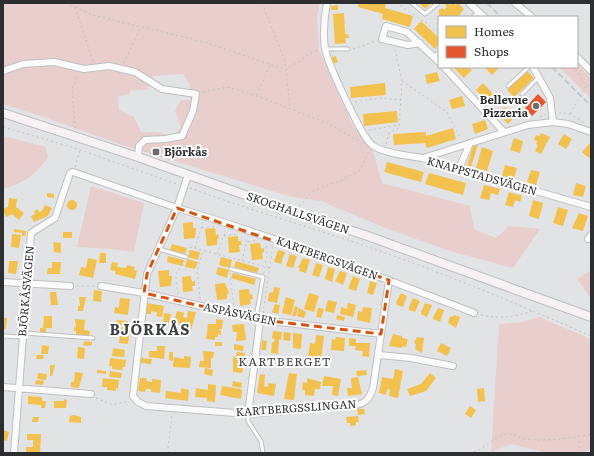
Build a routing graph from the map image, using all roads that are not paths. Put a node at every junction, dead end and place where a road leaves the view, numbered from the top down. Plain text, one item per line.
1 (327, 3) edge
2 (412, 3) edge
3 (438, 3) edge
4 (469, 3) edge
5 (514, 3) edge
6 (479, 12) junction
7 (474, 16) edge
8 (483, 16) edge
9 (531, 16) edge
10 (420, 43) junction
11 (325, 49) junction
12 (348, 49) road end
13 (436, 54) edge
14 (578, 58) edge
15 (445, 68) edge
16 (529, 68) edge
17 (534, 68) edge
18 (3, 71) edge
19 (591, 71) edge
20 (540, 77) junction
21 (508, 86) dead end
22 (522, 94) dead end
23 (3, 113) edge
24 (553, 122) junction
25 (504, 132) junction
26 (591, 132) edge
27 (470, 143) junction
28 (138, 157) junction
29 (422, 158) junction
30 (459, 169) junction
31 (188, 175) junction
32 (591, 207) edge
33 (177, 208) junction
34 (158, 249) junction
35 (186, 257) road end
36 (231, 269) road end
37 (389, 280) junction
38 (3, 282) edge
39 (27, 283) junction
40 (70, 286) road end
41 (101, 286) road end
42 (144, 292) junction
43 (474, 313) road end
44 (591, 317) edge
45 (259, 319) junction
46 (381, 334) junction
47 (22, 335) junction
48 (3, 336) edge
49 (93, 338) dead end
50 (379, 355) junction
51 (454, 366) dead end
52 (3, 387) edge
53 (19, 388) junction
54 (91, 394) road end
55 (248, 414) junction
56 (14, 453) edge
57 (263, 453) edge

1 - 11 street
2 - 3 lane
4 - 6 street
5 - 9 street
6 - 7 lane
6 - 8 street
10 - 10 street
10 - 13 street
11 - 12 lane
11 - 29 street, KNAPPSTADSVÄGEN
14 - 19 street
15 - 25 street
16 - 21 lane
17 - 20 street
18 - 28 street
20 - 22 lane
20 - 24 street
23 - 28 main road, SKOGHALLSVÄGEN
24 - 25 street
24 - 26 street
25 - 27 street
27 - 29 street
27 - 30 street
28 - 31 main road, SKOGHALLSVÄGEN
29 - 30 street, KNAPPSTADSVÄGEN
30 - 32 street, KNAPPSTADSVÄGEN
31 - 33 street
31 - 44 main road, SKOGHALLSVÄGEN
33 - 34 street
33 - 37 street, KARTBERGSVÄGEN
33 - 39 street, BJÖRKÅSVÄGEN
34 - 35 lane
34 - 42 street
36 - 45 lane
37 - 43 street, KARTBERGSVÄGEN
37 - 46 street, KARTBERGSSLINGAN
38 - 39 street
39 - 40 street
39 - 47 street, BJÖRKÅSVÄGEN
41 - 42 street, ASPÅSVÄGEN
42 - 45 street, ASPÅSVÄGEN
42 - 55 street, KARTBERGSSLINGAN
45 - 46 street, ASPÅSVÄGEN
45 - 55 street
46 - 50 street, KARTBERGSSLINGAN
47 - 48 lane
47 - 49 lane
47 - 53 street, BJÖRKÅSVÄGEN
50 - 51 street
50 - 55 street, KARTBERGSSLINGAN
52 - 53 street
53 - 54 street
53 - 56 street, BJÖRKÅSVÄGEN
55 - 57 lane

